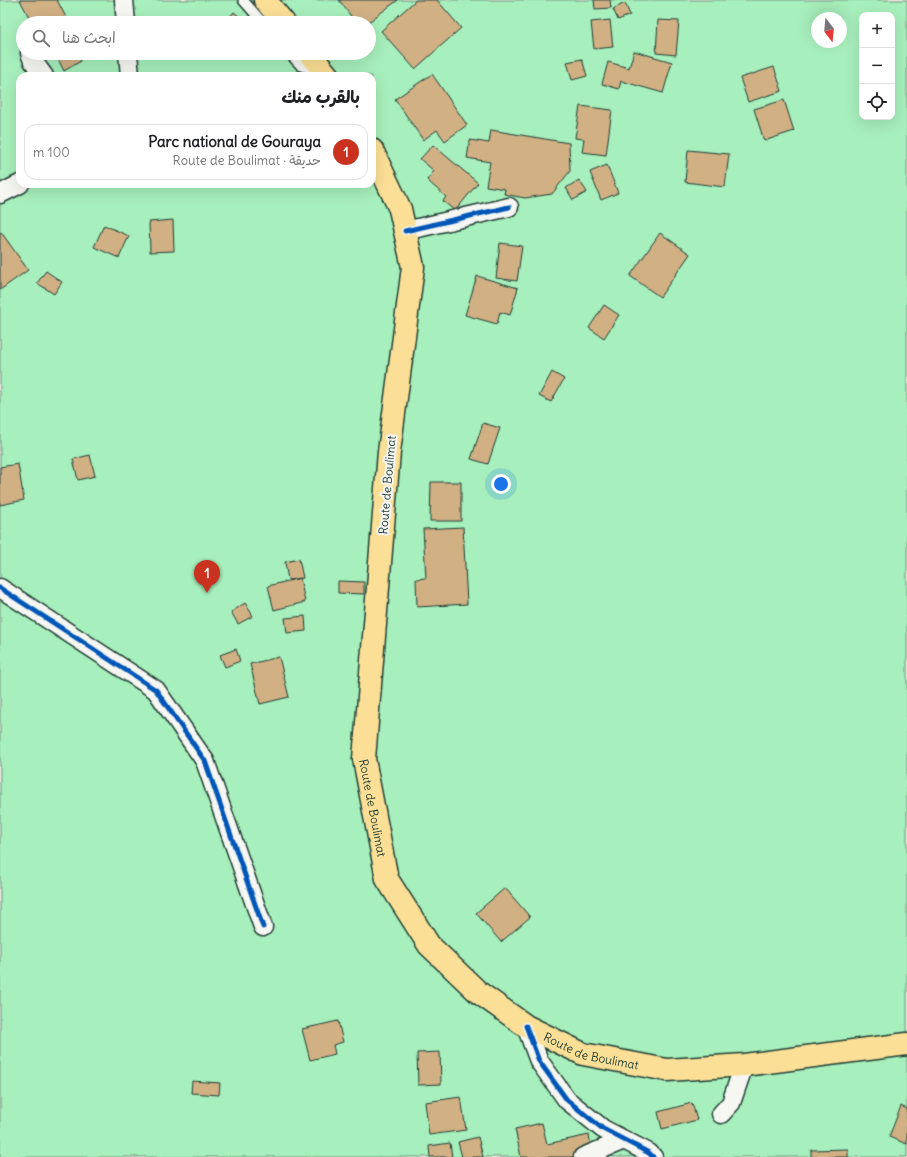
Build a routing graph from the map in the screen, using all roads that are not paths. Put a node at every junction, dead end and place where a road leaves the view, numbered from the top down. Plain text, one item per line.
1 (124, 0) edge
2 (243, 0) edge
3 (265, 0) edge
4 (125, 16) edge
5 (257, 16) edge
6 (278, 16) edge
7 (33, 60) edge
8 (129, 60) edge
9 (295, 60) edge
10 (315, 60) edge
11 (41, 72) edge
12 (130, 72) edge
13 (318, 72) edge
14 (325, 72) edge
15 (376, 158) edge
16 (16, 186) edge
17 (0, 194) edge
18 (509, 207) dead end
19 (405, 230) junction
20 (0, 588) edge
21 (262, 927) dead end
22 (526, 1026) junction
23 (907, 1044) edge
24 (744, 1065) junction
25 (721, 1114) dead end
26 (624, 1140) junction
27 (583, 1157) edge
28 (653, 1157) edge

1 - 4 street
2 - 5 lane
3 - 6 main road
7 - 11 street
8 - 12 street
9 - 13 lane
10 - 14 main road
15 - 19 main road, Route de Boulimat
16 - 17 street
18 - 19 street
19 - 22 main road, Route de Boulimat
20 - 21 street
22 - 24 main road, Route de Boulimat
22 - 26 street
23 - 24 main road, Route de Boulimat
24 - 25 street
26 - 27 street
26 - 28 street

